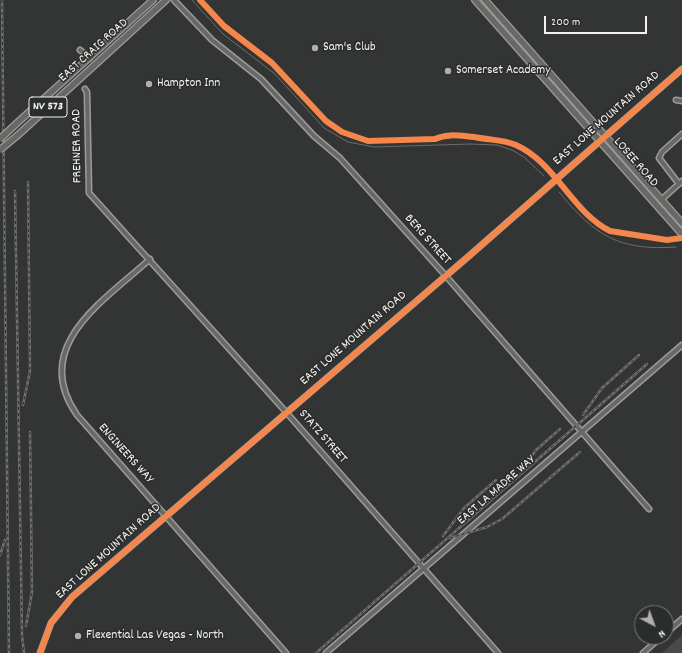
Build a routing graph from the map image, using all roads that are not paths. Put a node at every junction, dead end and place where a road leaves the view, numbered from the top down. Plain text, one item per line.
1 (153, 0) edge
2 (166, 0) edge
3 (174, 0) edge
4 (475, 0) edge
5 (485, 0) edge
6 (516, 46) junction
7 (80, 50) dead end
8 (90, 58) junction
9 (540, 62) junction
10 (533, 66) junction
11 (682, 69) edge
12 (559, 85) junction
13 (85, 89) dead end
14 (676, 100) dead end
15 (682, 101) edge
16 (682, 134) edge
17 (605, 136) junction
18 (0, 139) edge
19 (600, 140) junction
20 (0, 150) edge
21 (681, 183) edge
22 (661, 200) junction
23 (97, 201) joint
24 (670, 220) junction
25 (682, 223) edge
26 (682, 229) edge
27 (682, 234) edge
28 (150, 260) junction
29 (445, 275) junction
30 (682, 345) edge
31 (286, 412) junction
32 (582, 432) junction
33 (648, 509) dead end
34 (166, 515) junction
35 (423, 568) junction
36 (682, 619) edge
37 (674, 626) edge
38 (652, 645) edge
39 (40, 653) edge
40 (286, 653) edge
41 (326, 653) edge
42 (498, 653) edge
43 (642, 653) edge

1 - 8 main road, EAST CRAIG ROAD
2 - 20 main road, EAST CRAIG ROAD / NV 573, bridge
3 - 29 street, BERG STREET
4 - 6 main road, LOSEE ROAD
5 - 9 main road, LOSEE ROAD
6 - 9 main road
6 - 10 main road, LOSEE ROAD
7 - 8 street
8 - 18 main road, EAST CRAIG ROAD / NV 573, bridge
9 - 12 main road, LOSEE ROAD
10 - 12 main road
10 - 19 main road, LOSEE ROAD
11 - 17 street, EAST LONE MOUNTAIN ROAD
12 - 17 main road, LOSEE ROAD
13 - 23 street, FREHNER ROAD
14 - 15 street
16 - 21 street
17 - 19 street, EAST LONE MOUNTAIN ROAD
17 - 22 main road, LOSEE ROAD
19 - 24 main road, LOSEE ROAD
19 - 29 street, EAST LONE MOUNTAIN ROAD
21 - 22 street
22 - 25 main road, LOSEE ROAD
23 - 28 street, STATZ STREET
24 - 26 main road
24 - 27 main road, LOSEE ROAD
28 - 31 street, STATZ STREET
28 - 34 street, ENGINEERS WAY
29 - 31 street, EAST LONE MOUNTAIN ROAD
29 - 32 street, BERG STREET
30 - 32 street, EAST LA MADRE WAY
31 - 34 street, EAST LONE MOUNTAIN ROAD
31 - 35 street, STATZ STREET
32 - 33 street, BERG STREET
32 - 35 street, EAST LA MADRE WAY
34 - 39 street, EAST LONE MOUNTAIN ROAD
34 - 40 street, ENGINEERS WAY
35 - 41 street, EAST LA MADRE WAY
35 - 42 street, STATZ STREET
36 - 37 street
38 - 43 street

